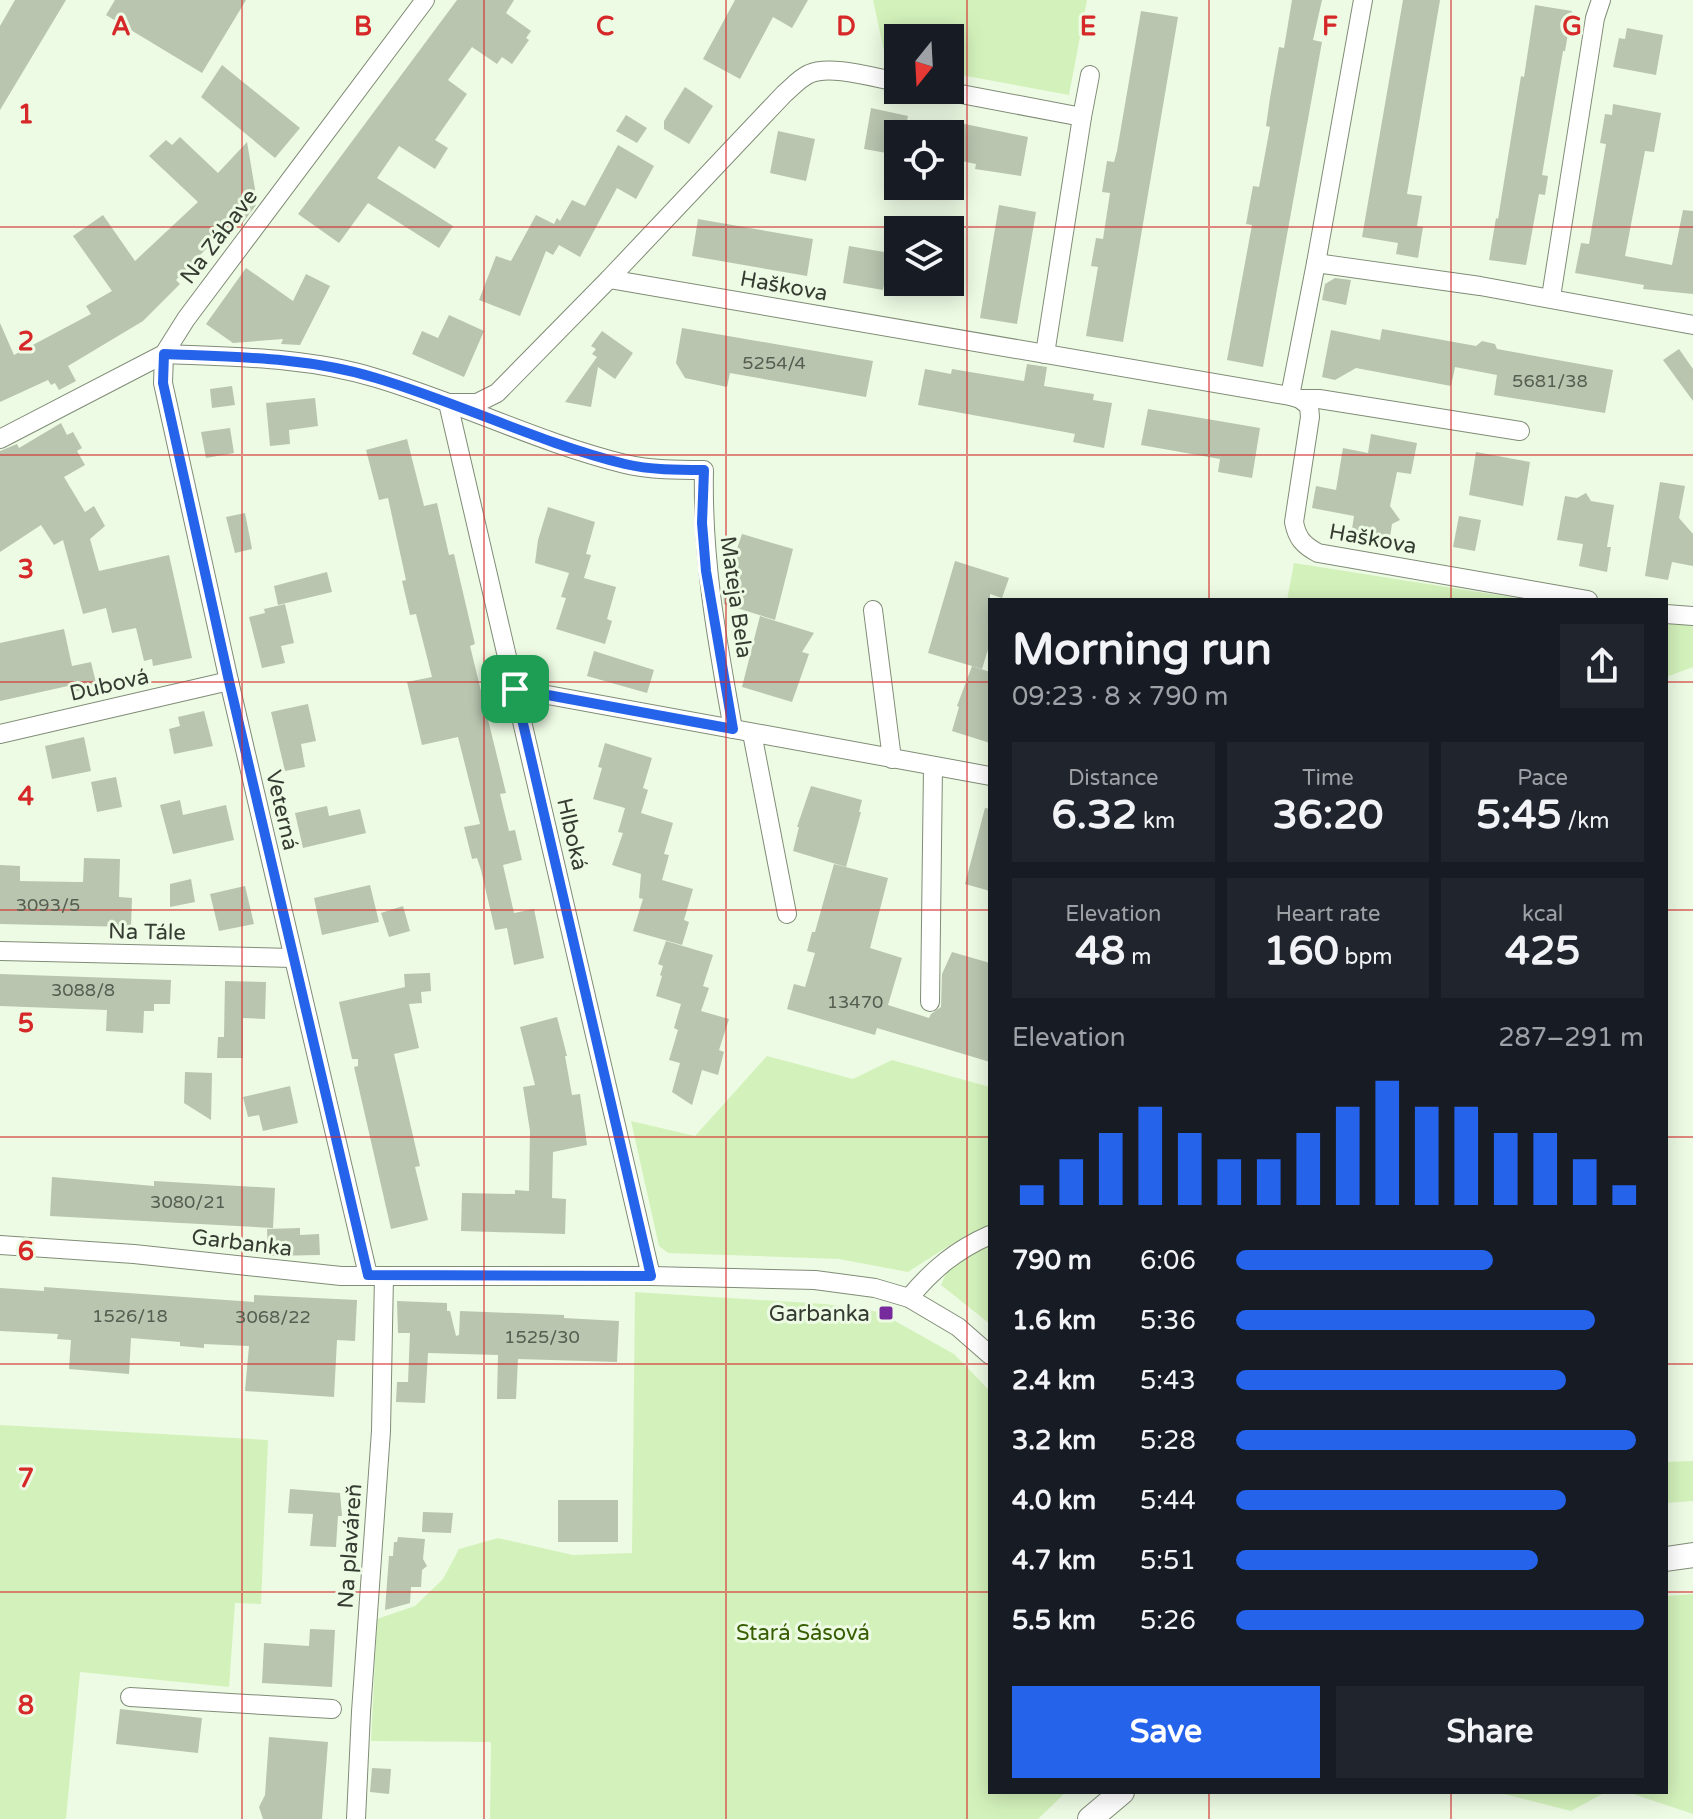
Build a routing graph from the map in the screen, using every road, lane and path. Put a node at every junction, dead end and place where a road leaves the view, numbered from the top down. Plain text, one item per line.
1 (425, 0) edge
2 (1363, 0) edge
3 (1601, 0) edge
4 (1090, 75) dead end
5 (884, 79) edge
6 (964, 95) edge
7 (1082, 117) junction
8 (1316, 263) junction
9 (609, 279) junction
10 (1551, 297) junction
11 (1693, 325) edge
12 (164, 354) junction
13 (1045, 354) junction
14 (1295, 397) junction
15 (448, 403) junction
16 (1520, 431) dead end
17 (0, 439) edge
18 (1577, 598) edge
19 (873, 610) dead end
20 (1668, 614) edge
21 (1693, 616) edge
22 (229, 681) junction
23 (515, 689) junction
24 (733, 729) junction
25 (752, 733) junction
26 (0, 734) edge
27 (892, 759) junction
28 (933, 767) junction
29 (988, 776) edge
30 (787, 914) dead end
31 (0, 951) edge
32 (293, 958) junction
33 (930, 1002) dead end
34 (988, 1236) edge
35 (0, 1245) edge
36 (376, 1276) junction
37 (651, 1276) junction
38 (909, 1298) junction
39 (988, 1353) edge
40 (1693, 1555) edge
41 (1668, 1559) edge
42 (130, 1697) dead end
43 (332, 1709) dead end
44 (1120, 1794) edge
45 (356, 1819) edge
46 (1090, 1819) edge

1 - 12 street, Na Zábave
2 - 8 street, Haškova
3 - 10 street
4 - 7 street
5 - 9 street
6 - 7 street
7 - 13 street
8 - 10 street
8 - 14 street, Haškova
9 - 13 street, Haškova
9 - 15 street
10 - 11 street
12 - 15 street
12 - 17 street
12 - 22 street, Veterná
13 - 14 street, Haškova
14 - 16 street, Haškova
14 - 18 street, Haškova
15 - 23 street, Hlboká
15 - 24 street, Mateja Bela
19 - 27 street
20 - 21 street
22 - 26 street, Dubová
22 - 32 street, Veterná
23 - 24 street
23 - 37 street, Hlboká
24 - 25 street
25 - 27 street
25 - 30 street
27 - 28 street
28 - 29 street
28 - 33 street
31 - 32 street, Na Tále
32 - 36 street, Veterná
34 - 38 street
35 - 36 street, Garbanka
36 - 37 street, Garbanka
36 - 45 street, Na plaváreň
37 - 38 street, Garbanka
38 - 39 street, Garbanka
40 - 41 street
42 - 43 street
44 - 46 street

